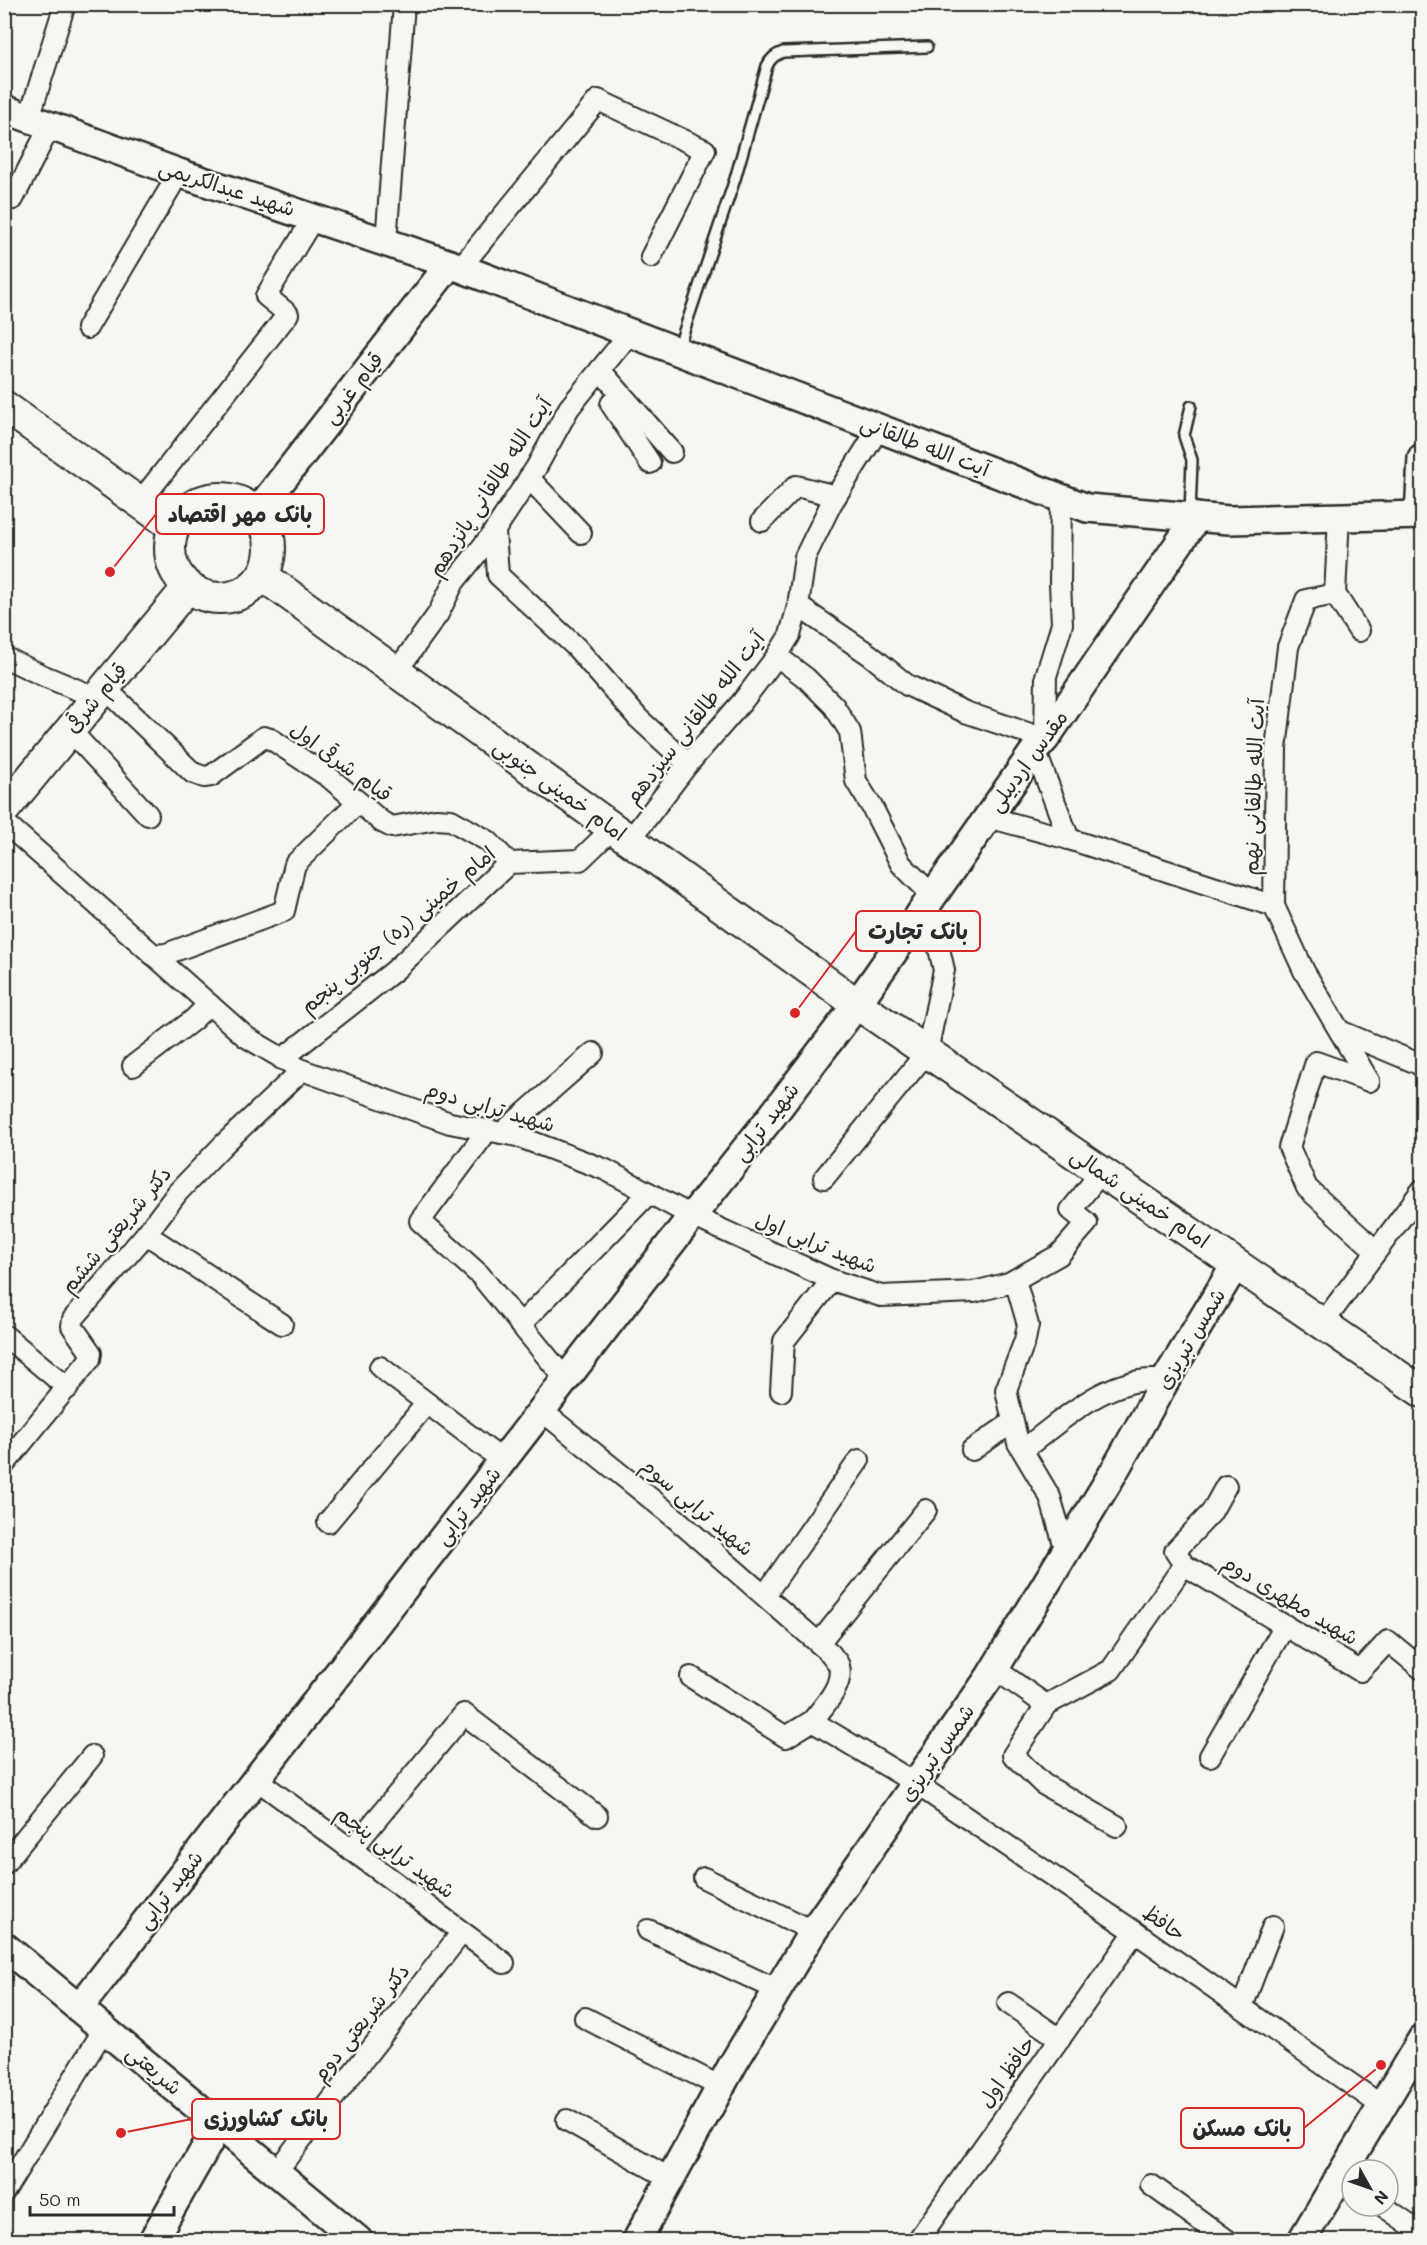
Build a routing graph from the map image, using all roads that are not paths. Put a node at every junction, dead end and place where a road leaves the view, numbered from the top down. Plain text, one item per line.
1 (65, 4) edge
2 (404, 4) edge
3 (927, 47) dead end
4 (28, 118) edge
5 (179, 173) junction
6 (13, 200) dead end
7 (314, 217) junction
8 (386, 242) junction
9 (651, 257) dead end
10 (455, 266) junction
11 (87, 328) dead end
12 (630, 333) junction
13 (678, 351) junction
14 (600, 370) junction
15 (621, 395) junction
16 (4, 406) edge
17 (1191, 406) dead end
18 (879, 428) junction
19 (672, 452) dead end
20 (1422, 458) edge
21 (650, 463) dead end
22 (529, 478) junction
23 (836, 496) junction
24 (1061, 498) junction
25 (140, 502) junction
26 (257, 512) junction
27 (1421, 515) edge
28 (1193, 517) junction
29 (1339, 517) junction
30 (762, 521) dead end
31 (174, 527) junction
32 (495, 531) junction
33 (581, 533) dead end
34 (262, 576) junction
35 (188, 587) junction
36 (1335, 594) junction
37 (798, 606) junction
38 (1359, 631) dead end
39 (777, 656) junction
40 (4, 657) edge
41 (396, 672) junction
42 (101, 693) junction
43 (70, 730) junction
44 (1040, 744) junction
45 (688, 764) junction
46 (358, 802) junction
47 (5, 810) edge
48 (148, 815) dead end
49 (988, 817) junction
50 (622, 834) junction
51 (1069, 839) junction
52 (509, 863) junction
53 (931, 899) junction
54 (1274, 906) junction
55 (153, 955) junction
56 (209, 1004) junction
57 (857, 1004) junction
58 (1340, 1031) junction
59 (927, 1052) junction
60 (593, 1053) dead end
61 (282, 1059) junction
62 (133, 1066) dead end
63 (1422, 1067) edge
64 (302, 1070) junction
65 (494, 1132) junction
66 (1102, 1172) junction
67 (825, 1178) dead end
68 (1422, 1190) edge
69 (649, 1193) junction
70 (692, 1216) junction
71 (146, 1234) junction
72 (1376, 1251) junction
73 (1236, 1264) junction
74 (832, 1280) junction
75 (1015, 1280) junction
76 (1323, 1323) junction
77 (282, 1324) dead end
78 (520, 1325) junction
79 (4, 1335) edge
80 (380, 1367) dead end
81 (566, 1380) junction
82 (1165, 1381) junction
83 (68, 1388) junction
84 (781, 1391) dead end
85 (1422, 1392) edge
86 (427, 1403) junction
87 (542, 1411) junction
88 (1013, 1422) junction
89 (972, 1450) dead end
90 (1023, 1450) junction
91 (859, 1460) dead end
92 (503, 1461) junction
93 (4, 1466) edge
94 (1226, 1486) dead end
95 (926, 1510) dead end
96 (328, 1522) dead end
97 (1066, 1551) junction
98 (1184, 1564) junction
99 (765, 1595) junction
100 (1285, 1625) junction
101 (819, 1643) junction
102 (994, 1669) junction
103 (1422, 1669) edge
104 (691, 1677) dead end
105 (1046, 1705) junction
106 (812, 1721) junction
107 (92, 1756) dead end
108 (1210, 1756) dead end
109 (256, 1779) junction
110 (915, 1783) junction
111 (597, 1816) dead end
112 (1117, 1826) dead end
113 (351, 1850) junction
114 (4, 1864) edge
115 (704, 1878) dead end
116 (1273, 1926) dead end
117 (648, 1930) dead end
118 (813, 1931) junction
119 (462, 1932) junction
120 (1135, 1932) junction
121 (5, 1946) edge
122 (504, 1963) dead end
123 (778, 1990) junction
124 (1008, 2003) dead end
125 (1242, 2007) junction
126 (79, 2008) junction
127 (585, 2018) dead end
128 (104, 2029) junction
129 (1060, 2038) junction
130 (1422, 2039) edge
131 (721, 2087) junction
132 (1382, 2106) junction
133 (567, 2120) dead end
134 (219, 2124) junction
135 (1357, 2158) edge
136 (276, 2172) junction
137 (669, 2178) junction
138 (1151, 2185) dead end
139 (1340, 2188) edge
140 (4, 2192) edge
141 (1400, 2218) edge
142 (1422, 2233) edge
143 (153, 2241) edge
144 (358, 2241) edge
145 (637, 2241) edge
146 (918, 2241) edge
147 (1227, 2241) edge
148 (1302, 2241) edge

1 - 4 street
2 - 8 street
3 - 13 lane
4 - 5 street, شهید عبدالکریمی
4 - 6 street
5 - 7 street, شهید عبدالکریمی
5 - 11 street
7 - 8 street, شهید عبدالکریمی
7 - 25 street
8 - 10 street, شهید عبدالکریمی
9 - 10 street
10 - 12 street, آیت الله طالقانی
10 - 26 street, قیام غربی
12 - 13 street, آیت الله طالقانی
12 - 14 street, آیت الله طالقانی پانزدهم
13 - 18 street, آیت الله طالقانی
14 - 15 street
14 - 22 street, آیت الله طالقانی پانزدهم
15 - 19 street
15 - 21 street
16 - 25 main road
17 - 28 lane
18 - 23 street, آیت الله طالقانی سیزدهم
18 - 24 street, آیت الله طالقانی
20 - 27 street
22 - 32 street, آیت الله طالقانی پانزدهم
22 - 33 street
23 - 30 street
23 - 37 street, آیت الله طالقانی سیزدهم
24 - 28 street, آیت الله طالقانی
24 - 44 street
25 - 31 main road
26 - 31 main road
26 - 34 main road
27 - 29 street, آیت الله طالقانی
28 - 29 street, آیت الله طالقانی
28 - 44 street, مقدس اردبیلی
29 - 36 street
31 - 35 main road
32 - 41 street, آیت الله طالقانی پانزدهم
32 - 45 street
34 - 35 main road
34 - 41 main road, امام خمینی جنوبی
35 - 42 main road, قیام شرقی
36 - 38 street
36 - 54 street, آیت الله طالقانی نهم
37 - 39 street, آیت الله طالقانی سیزدهم
37 - 44 street
39 - 45 street, آیت الله طالقانی سیزدهم
39 - 53 street
40 - 42 street
41 - 50 main road, امام خمینی جنوبی
42 - 43 main road, قیام شرقی
42 - 46 street, قیام شرقی اول
43 - 47 main road, قیام شرقی
43 - 48 street
44 - 49 street, مقدس اردبیلی
44 - 51 street
45 - 50 street, آیت الله طالقانی سیزدهم
46 - 52 street, قیام شرقی اول
46 - 55 street
47 - 55 street, شهید ترابی دوم
49 - 51 street
49 - 53 street, مقدس اردبیلی
50 - 52 street, امام خمینی (ره) جنوبی پنجم
50 - 57 main road, امام خمینی جنوبی
51 - 54 street
52 - 61 street, امام خمینی (ره) جنوبی پنجم
53 - 57 street, مقدس اردبیلی
53 - 59 street
54 - 58 street
55 - 56 street, شهید ترابی دوم
56 - 61 street, شهید ترابی دوم
56 - 62 street
57 - 59 main road, امام خمینی شمالی
57 - 70 street, شهید ترابی
58 - 63 street
58 - 72 street
59 - 66 main road, امام خمینی شمالی
59 - 67 street
60 - 65 street
61 - 64 street, شهید ترابی دوم
64 - 65 street, شهید ترابی دوم
64 - 71 street, دکتر شریعتی ششم
65 - 69 street, شهید ترابی دوم
65 - 78 street
66 - 73 main road, امام خمینی شمالی
66 - 75 street, شهید ترابی اول
68 - 72 street
69 - 70 street, شهید ترابی دوم
69 - 78 street
70 - 74 street, شهید ترابی اول
70 - 81 street, شهید ترابی
71 - 77 street
71 - 83 street, دکتر شریعتی ششم
72 - 76 street
73 - 76 main road, امام خمینی شمالی
73 - 82 street, شمس تبریزی
74 - 75 street, شهید ترابی اول
74 - 84 street
75 - 88 street
76 - 85 main road, امام خمینی شمالی
78 - 81 street
79 - 83 street
80 - 86 street
81 - 87 street, شهید ترابی
82 - 90 street
82 - 97 street, شمس تبریزی
83 - 93 street, دکتر شریعتی ششم
86 - 92 street
86 - 96 street
87 - 92 street, شهید ترابی
87 - 99 street, شهید ترابی سوم
88 - 89 street
88 - 90 street
90 - 97 street
91 - 99 street
92 - 109 street, شهید ترابی
94 - 98 street
95 - 101 street
97 - 102 street, شمس تبریزی
98 - 100 street, شهید مطهری دوم
98 - 105 street
99 - 101 street, شهید ترابی سوم
100 - 103 street, شهید مطهری دوم
100 - 108 street
101 - 106 street, شهید ترابی سوم
102 - 105 street
102 - 110 street, شمس تبریزی
104 - 106 street
105 - 112 street
106 - 110 street, حافظ
107 - 114 street
109 - 113 street, شهید ترابی پنجم
109 - 126 street, شهید ترابی
110 - 118 street, شمس تبریزی
110 - 120 street, حافظ
111 - 113 street
113 - 119 street, شهید ترابی پنجم
115 - 118 street
116 - 125 street
117 - 123 street
118 - 123 street, شمس تبریزی
119 - 122 street, شهید ترابی پنجم
119 - 136 street, دکتر شریعتی دوم
120 - 125 street, حافظ
120 - 129 street, حافظ اول
121 - 126 street, شریعتی
123 - 131 street, شمس تبریزی
124 - 129 street
125 - 132 street, حافظ
126 - 128 street, شریعتی
127 - 131 street
128 - 134 street, شریعتی
128 - 140 street
129 - 146 street, حافظ اول
130 - 132 street
131 - 137 street, شمس تبریزی
132 - 135 street
133 - 137 street
134 - 136 street, شریعتی
134 - 143 street
136 - 144 street, شریعتی
137 - 145 street, شمس تبریزی
138 - 147 street
139 - 148 street
141 - 142 street

